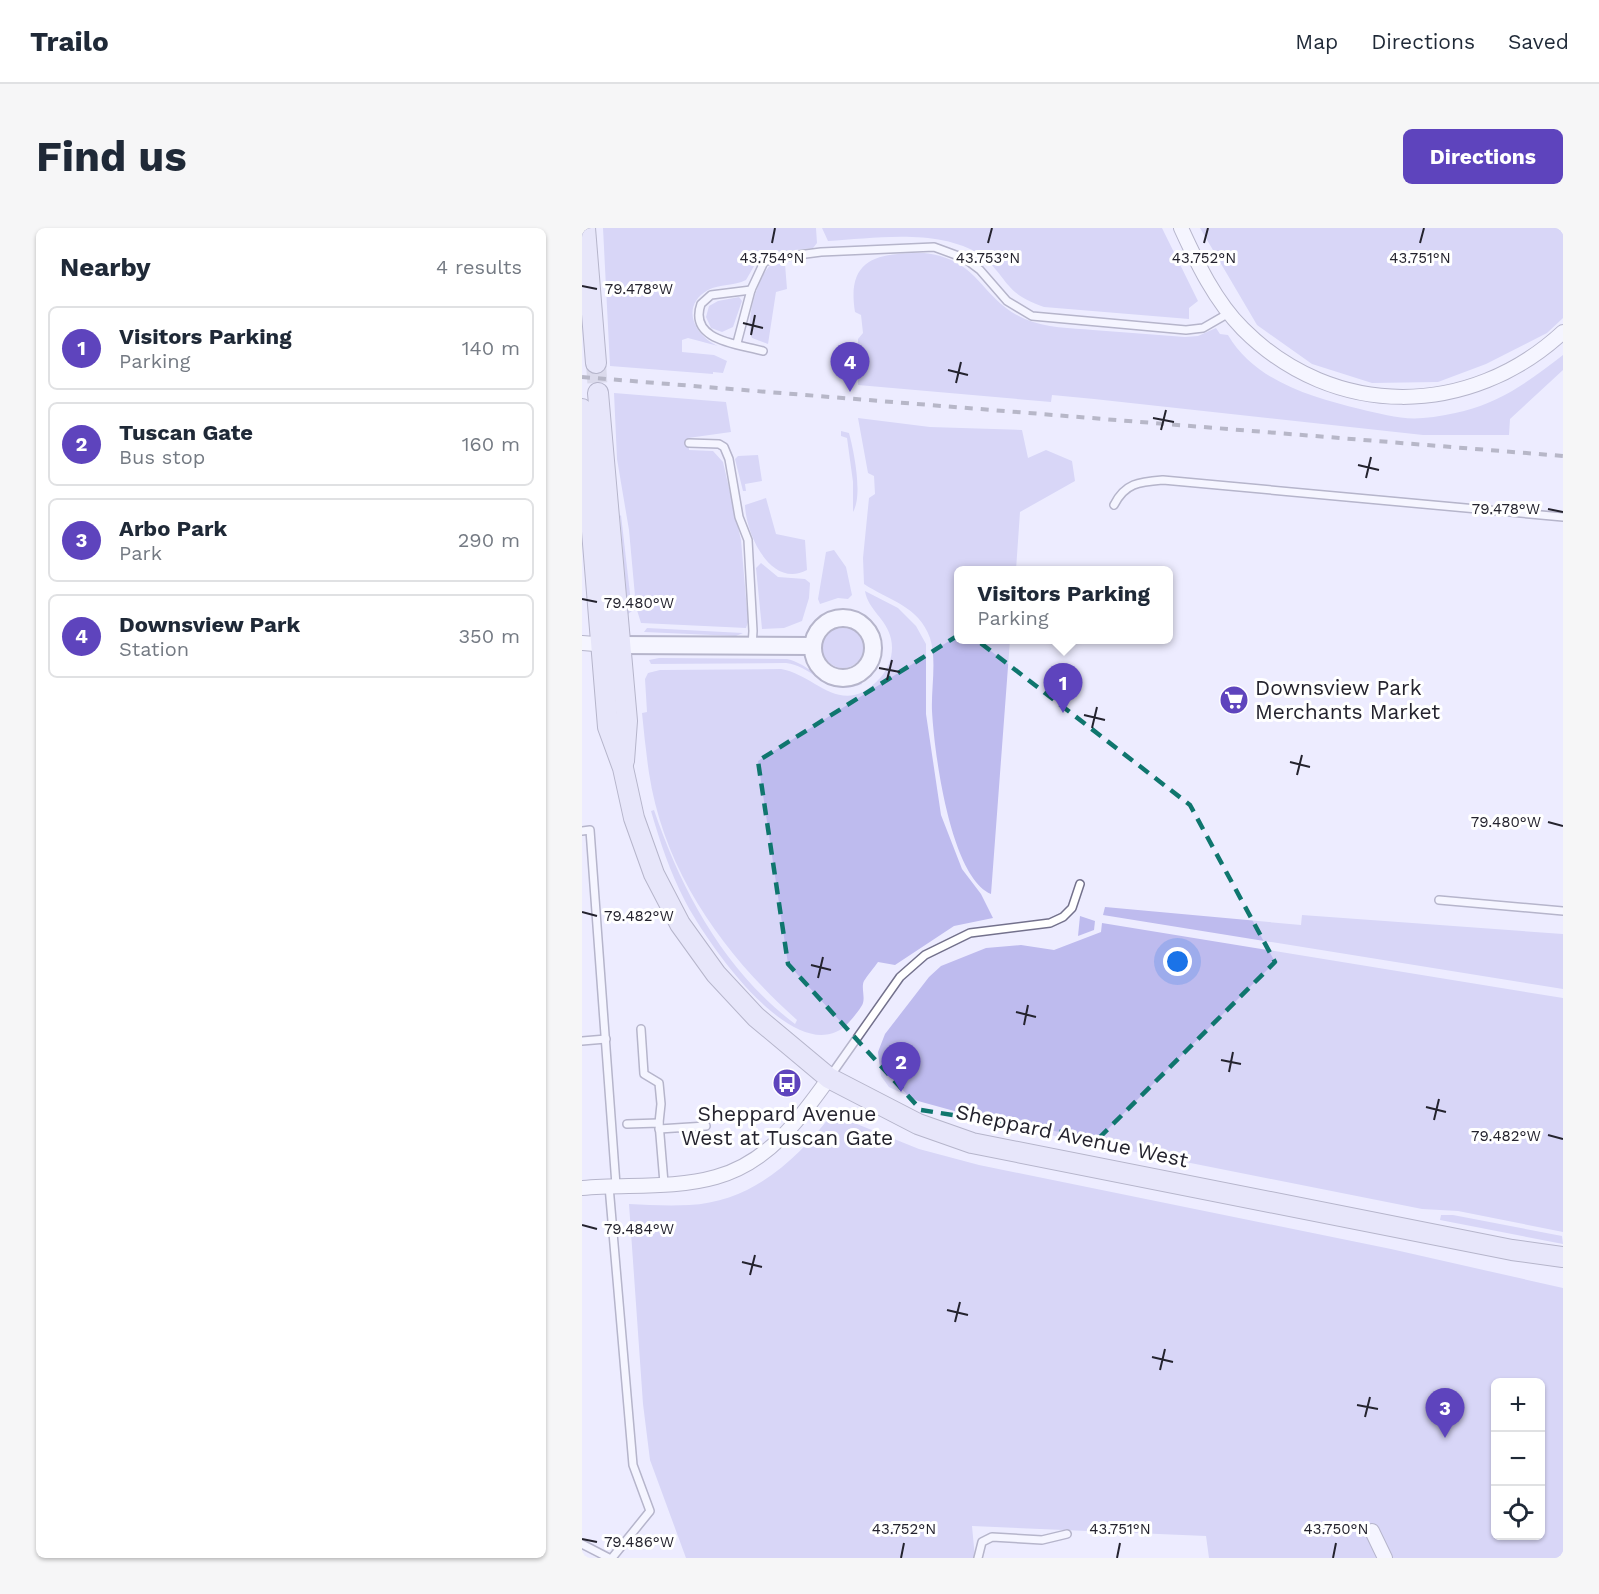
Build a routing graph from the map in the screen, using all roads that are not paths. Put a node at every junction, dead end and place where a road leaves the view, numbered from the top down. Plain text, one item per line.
1 (585, 228) edge
2 (1181, 228) edge
3 (751, 290) junction
4 (1229, 313) junction
5 (1563, 332) edge
6 (737, 343) junction
7 (763, 351) dead end
8 (596, 363) tunnel mouth
9 (598, 393) tunnel mouth
10 (582, 408) tunnel mouth
11 (689, 443) dead end
12 (1114, 506) dead end
13 (1563, 517) edge
14 (591, 644) edge
15 (619, 645) junction
16 (752, 646) junction
17 (813, 646) dead end
18 (623, 768) junction
19 (582, 831) edge
20 (1080, 884) dead end
21 (1439, 900) dead end
22 (1563, 911) edge
23 (641, 1029) dead end
24 (606, 1039) junction
25 (582, 1041) edge
26 (829, 1078) junction
27 (627, 1124) dead end
28 (659, 1126) junction
29 (706, 1126) dead end
30 (664, 1184) junction
31 (612, 1186) junction
32 (582, 1188) edge
33 (1512, 1250) junction
34 (1563, 1257) edge
35 (1563, 1264) edge
36 (1372, 1531) dead end
37 (1067, 1534) dead end
38 (582, 1544) edge
39 (610, 1558) edge
40 (978, 1558) edge
41 (1385, 1558) edge

1 - 8 main road
2 - 4 street
3 - 4 lane
3 - 6 lane
3 - 6 lane
4 - 5 street
6 - 7 lane
9 - 15 main road, Sheppard Avenue West
10 - 14 main road, Sheppard Avenue West
11 - 16 lane
12 - 13 lane
14 - 15 street
14 - 18 main road, Sheppard Avenue West
15 - 16 street
15 - 18 main road, Sheppard Avenue West
16 - 17 street
18 - 26 main road, Sheppard Avenue West
19 - 24 lane
20 - 26 lane
21 - 22 lane
23 - 28 lane
24 - 25 lane
24 - 31 lane
26 - 30 street
26 - 33 main road, Sheppard Avenue West
27 - 28 lane
28 - 29 lane
28 - 30 lane
30 - 31 street
31 - 32 street
31 - 39 lane
33 - 34 main road, Sheppard Avenue West
33 - 35 main road, Sheppard Avenue West
36 - 41 street
37 - 40 lane
38 - 39 lane

